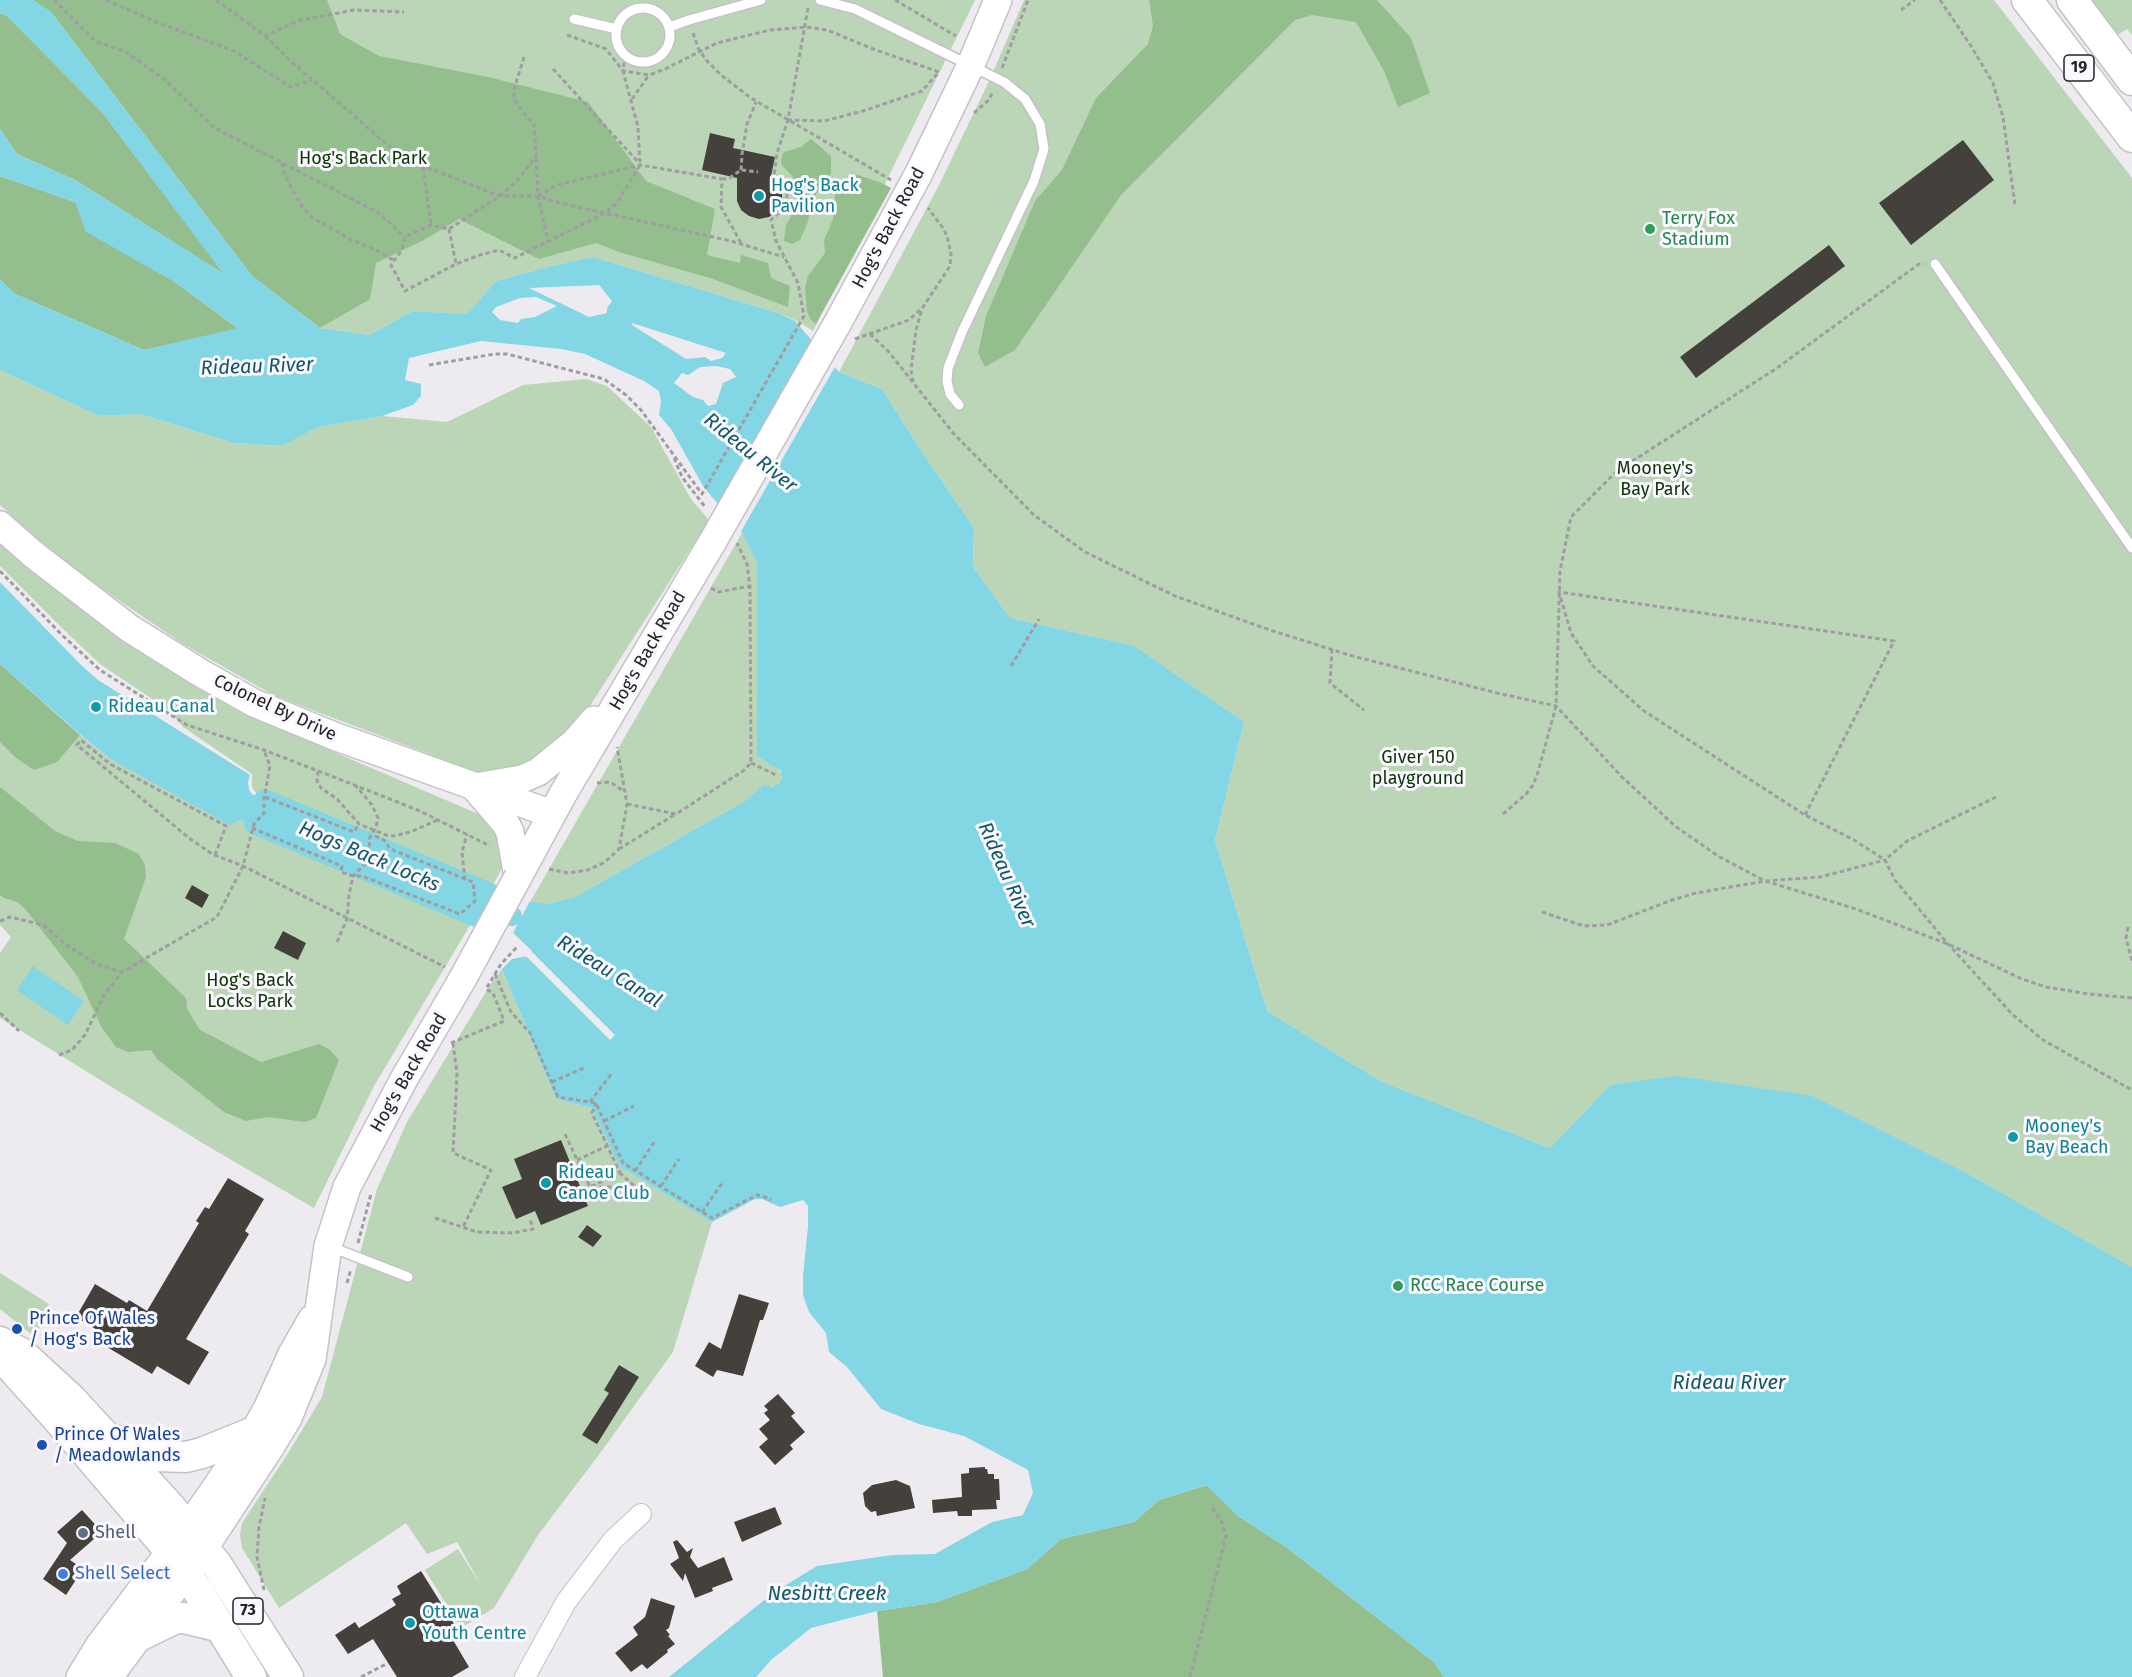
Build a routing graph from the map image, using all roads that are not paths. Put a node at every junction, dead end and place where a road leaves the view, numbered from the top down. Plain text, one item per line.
1 (760, 0) edge
2 (820, 0) edge
3 (998, 0) edge
4 (2027, 0) edge
5 (2072, 0) edge
6 (574, 19) dead end
7 (669, 27) junction
8 (617, 29) junction
9 (970, 67) junction
10 (2132, 80) edge
11 (2132, 136) edge
12 (1935, 264) road end
13 (959, 405) dead end
14 (0, 525) edge
15 (2132, 548) edge
16 (642, 662) junction
17 (474, 787) junction
18 (552, 814) junction
19 (518, 877) junction
20 (328, 1246) junction
21 (408, 1277) dead end
22 (319, 1308) junction
23 (0, 1342) edge
24 (0, 1354) edge
25 (100, 1430) junction
26 (254, 1432) junction
27 (641, 1514) dead end
28 (196, 1538) junction
29 (178, 1562) junction
30 (221, 1627) junction
31 (139, 1636) junction
32 (80, 1677) edge
33 (109, 1677) edge
34 (252, 1677) edge
35 (288, 1677) edge
36 (525, 1677) edge

1 - 7 lane
2 - 9 lane
3 - 9 main road, Hog's Back Road
4 - 11 main road, 19
5 - 10 main road, 19
6 - 8 lane
7 - 8 lane
7 - 8 lane
9 - 13 lane
9 - 16 main road, Hog's Back Road, bridge
12 - 15 lane
14 - 17 main road, Colonel By Drive
16 - 17 main road
16 - 18 main road, Hog's Back Road
17 - 18 main road, Colonel By Drive
17 - 19 main road
18 - 19 main road, Hog's Back Road
19 - 20 main road, Hog's Back Road, bridge
20 - 21 lane
20 - 22 main road, Hog's Back Road
22 - 26 main road, Hog's Back Road
22 - 28 main road, Hog's Back Road
23 - 25 main road, 73
24 - 29 main road, 73
25 - 26 main road
25 - 28 main road, 73
26 - 28 main road, Hog's Back Road
27 - 36 street
28 - 29 main road
28 - 35 main road, 73
29 - 30 main road, 73
29 - 31 main road
29 - 32 main road
30 - 31 main road
30 - 34 main road, 73
31 - 33 main road

